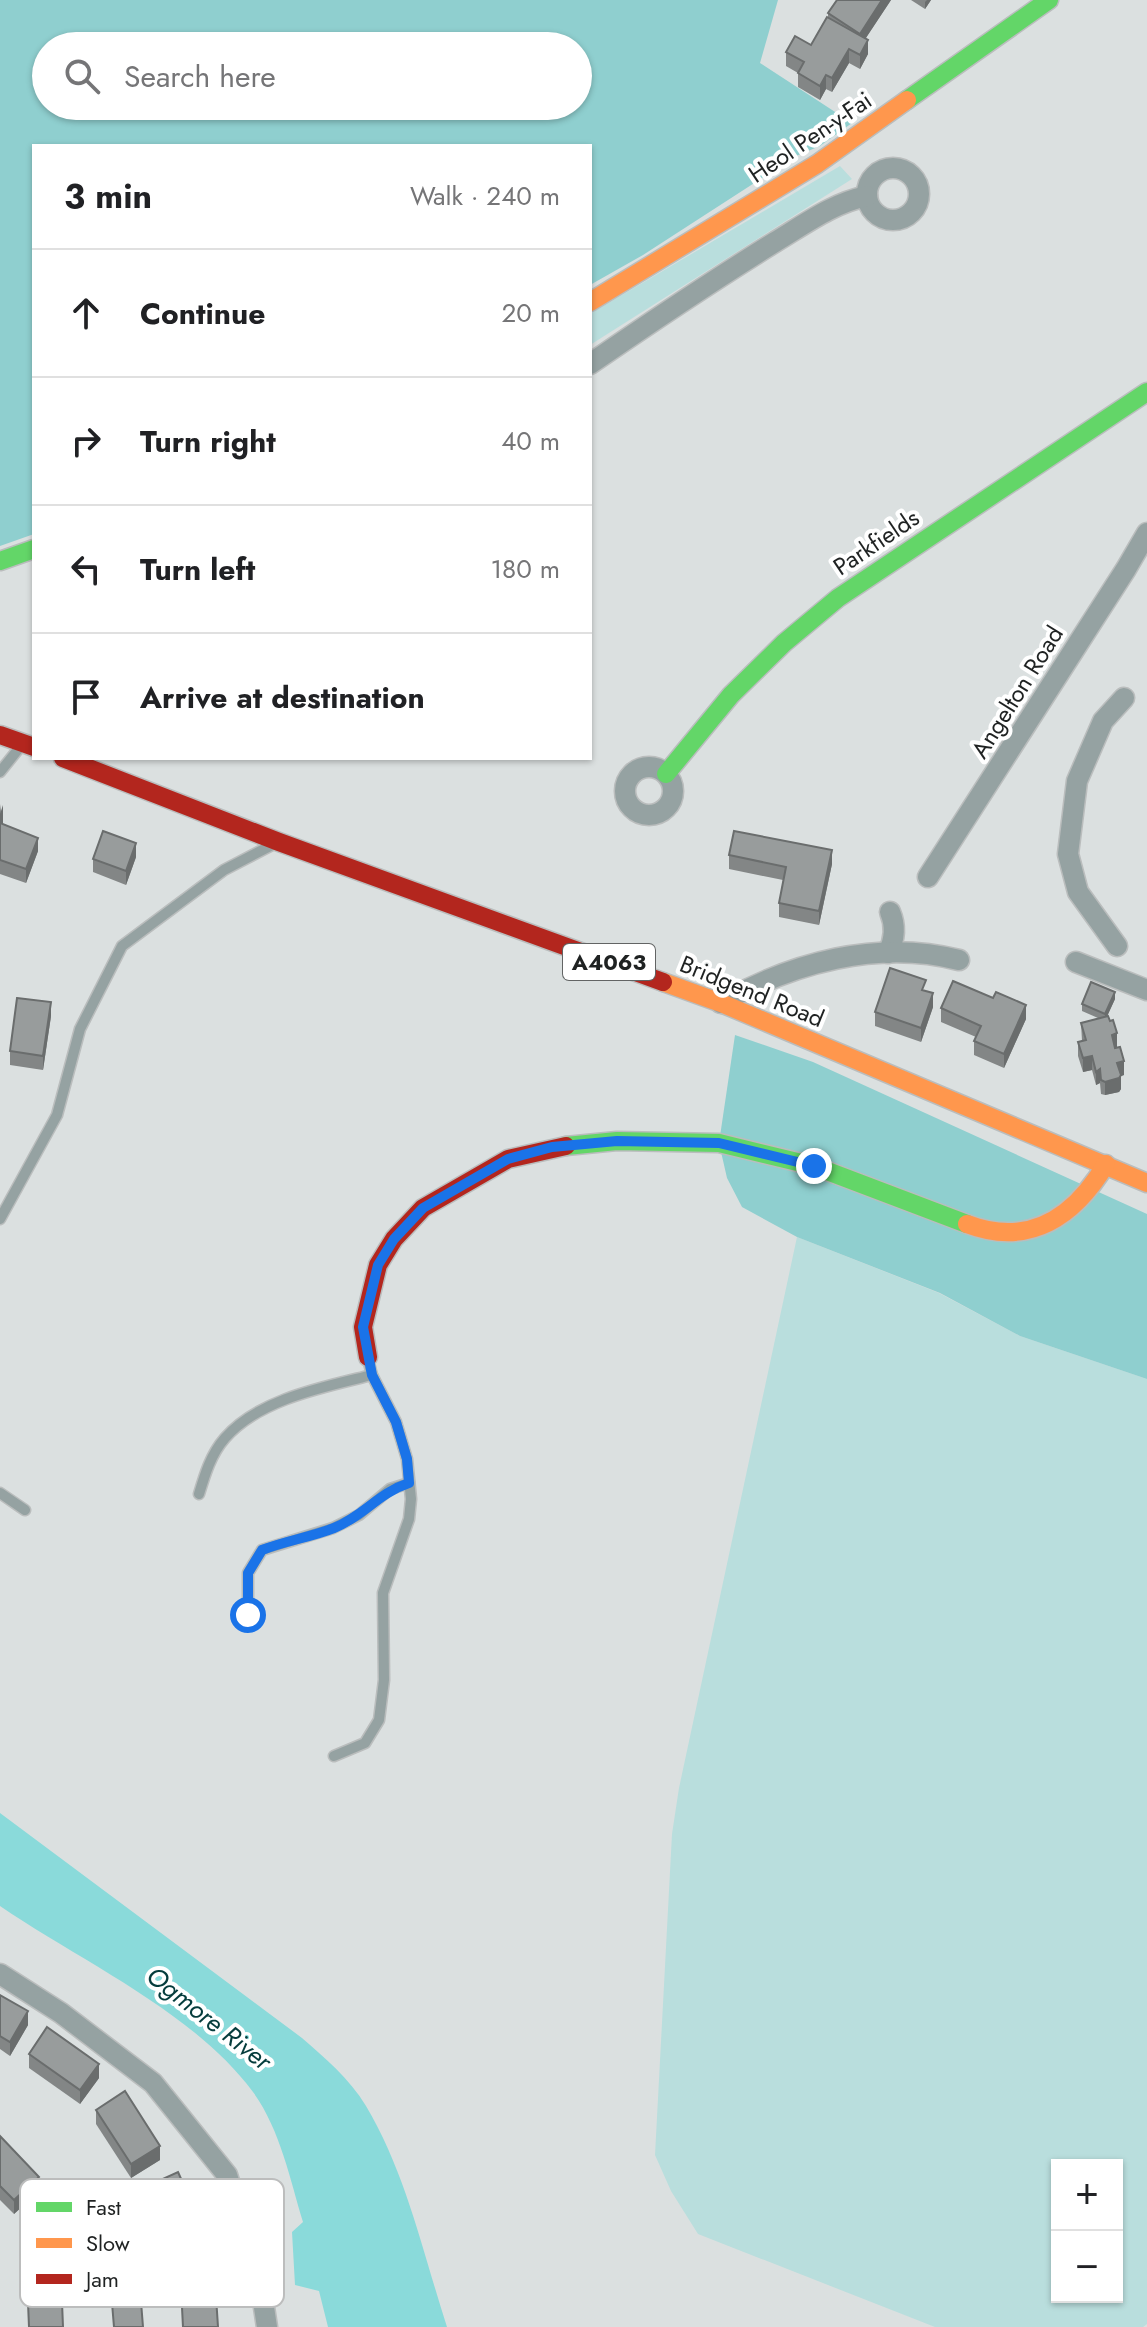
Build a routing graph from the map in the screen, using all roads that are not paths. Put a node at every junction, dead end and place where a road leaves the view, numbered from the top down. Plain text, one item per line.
1 (1049, 0) edge
2 (867, 196) dead end
3 (592, 301) edge
4 (592, 363) edge
5 (1147, 392) edge
6 (1147, 533) edge
7 (32, 550) edge
8 (0, 561) edge
9 (1124, 698) dead end
10 (0, 735) edge
11 (29, 745) edge
12 (68, 760) edge
13 (0, 772) edge
14 (666, 774) dead end
15 (279, 842) junction
16 (928, 877) dead end
17 (890, 912) dead end
18 (888, 953) junction
19 (959, 960) dead end
20 (1076, 962) dead end
21 (1105, 973) junction
22 (1147, 990) edge
23 (721, 1003) junction
24 (1106, 1164) junction
25 (1147, 1183) edge
26 (0, 1219) edge
27 (370, 1366) junction
28 (409, 1483) junction
29 (0, 1493) edge
30 (199, 1494) dead end
31 (25, 1510) dead end
32 (248, 1615) dead end
33 (334, 1756) dead end
34 (0, 1974) edge
35 (228, 2179) edge
36 (264, 2307) edge
37 (267, 2327) edge

1 - 3 street, Heol Pen-y-Fai
2 - 4 street
5 - 14 street, Parkfields
6 - 16 street, Angelton Road
7 - 8 street
9 - 21 street
10 - 11 street
11 - 13 lane
12 - 15 street, Bridgend Road / A4063
15 - 23 street, Bridgend Road / A4063
15 - 26 lane
17 - 18 street
18 - 19 street
18 - 23 street
20 - 21 street
21 - 22 street
23 - 24 street, Bridgend Road / A4063
24 - 25 street, Bridgend Road / A4063
24 - 27 street
27 - 28 lane
27 - 30 lane
28 - 32 lane
28 - 33 lane
29 - 31 lane
34 - 35 street
36 - 37 street

